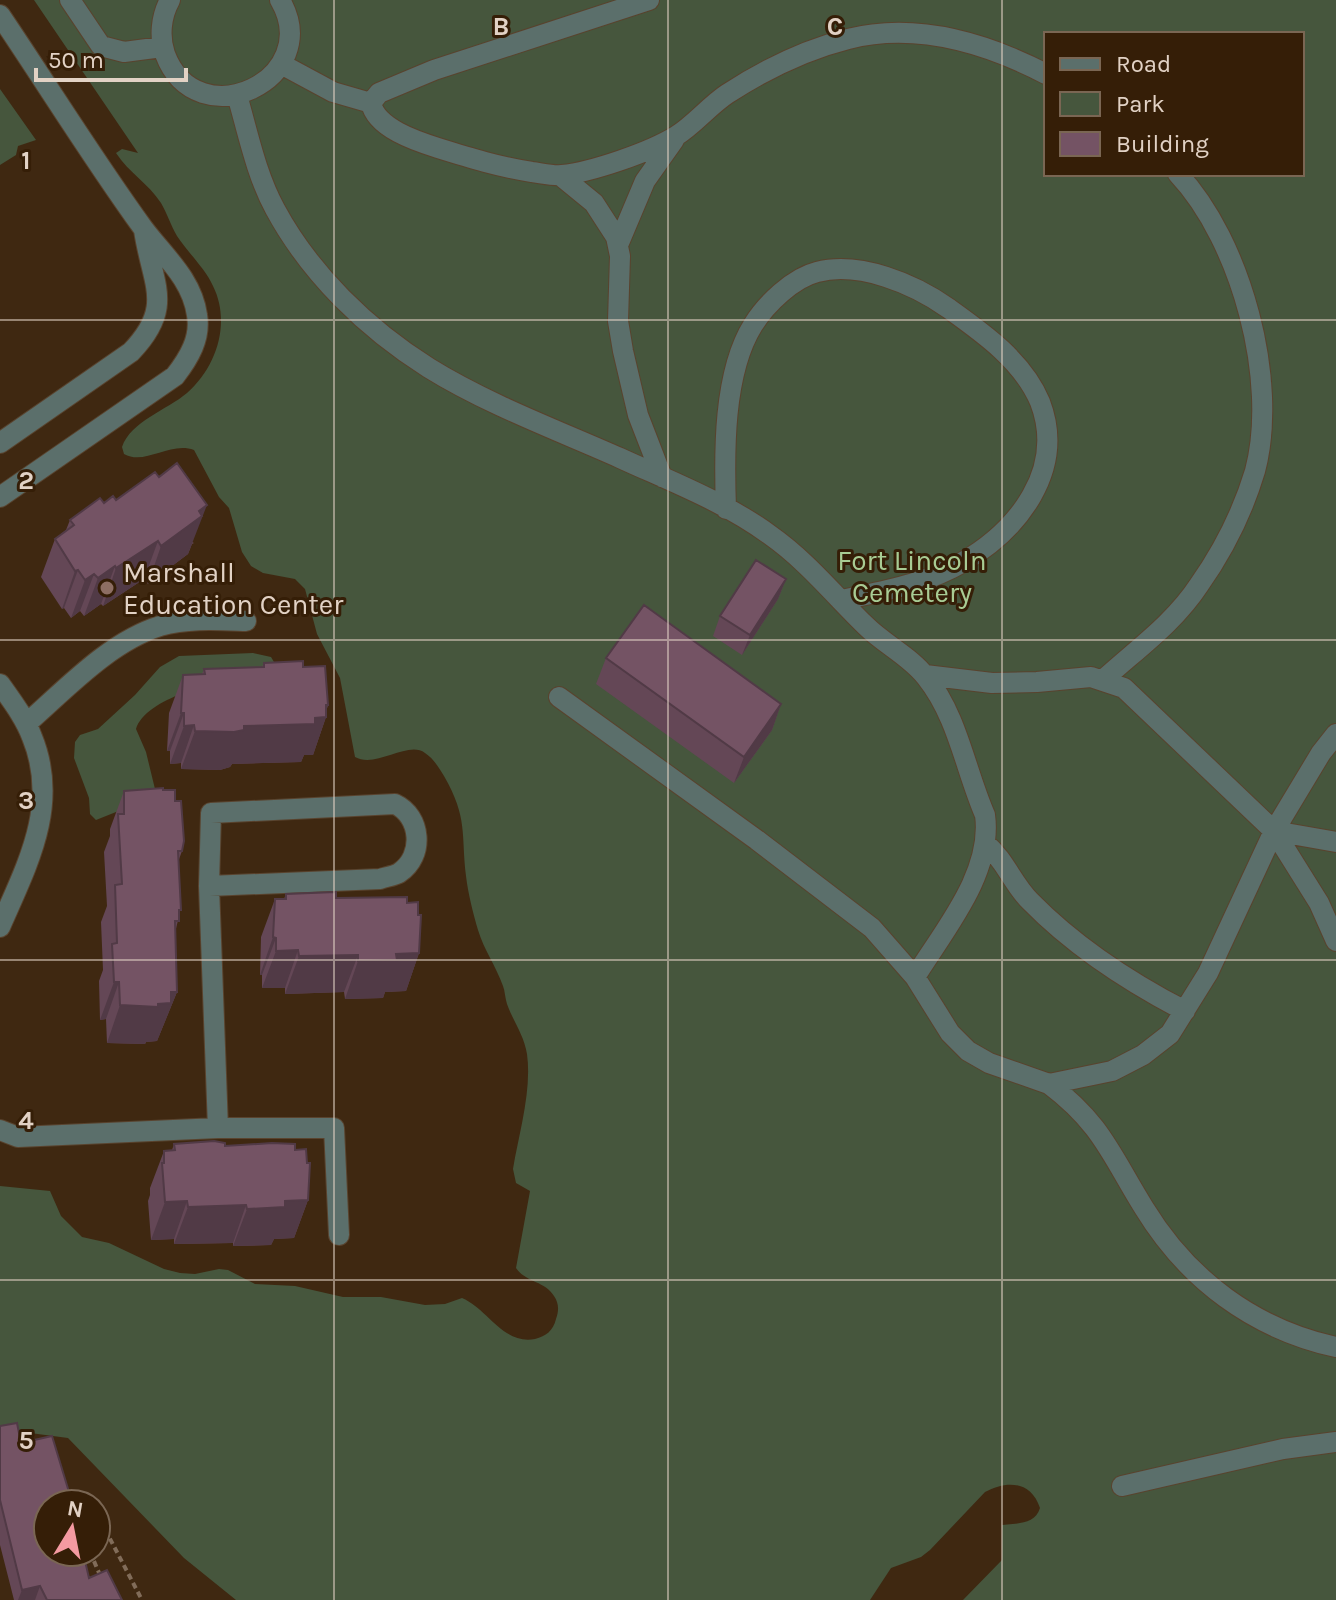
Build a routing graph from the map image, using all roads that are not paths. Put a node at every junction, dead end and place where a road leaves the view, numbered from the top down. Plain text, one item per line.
1 (70, 0) edge
2 (170, 0) edge
3 (280, 0) edge
4 (649, 0) edge
5 (0, 15) edge
6 (162, 47) junction
7 (281, 64) junction
8 (1044, 73) edge
9 (237, 95) junction
10 (371, 103) junction
11 (677, 136) junction
12 (561, 176) junction
13 (1180, 176) edge
14 (144, 228) junction
15 (618, 245) junction
16 (0, 443) edge
17 (662, 477) junction
18 (0, 497) edge
19 (726, 509) junction
20 (842, 600) junction
21 (246, 621) dead end
22 (925, 675) junction
23 (1104, 679) junction
24 (0, 684) edge
25 (559, 697) dead end
26 (26, 724) junction
27 (1336, 734) edge
28 (1274, 831) junction
29 (1336, 842) edge
30 (985, 843) junction
31 (209, 886) junction
32 (0, 927) edge
33 (1336, 941) edge
34 (915, 977) junction
35 (1185, 1011) junction
36 (1049, 1084) junction
37 (218, 1128) junction
38 (0, 1130) edge
39 (339, 1235) dead end
40 (1336, 1347) edge
41 (1336, 1442) edge
42 (1122, 1486) dead end

1 - 6 street
2 - 6 street
3 - 7 street
4 - 10 street
5 - 14 street
6 - 9 street
7 - 9 street
7 - 10 street
8 - 11 street
9 - 17 street
10 - 12 street
11 - 12 street
11 - 15 street
12 - 15 street
13 - 23 street
14 - 16 street
14 - 18 street
15 - 17 street
17 - 19 street
19 - 20 street
19 - 20 street
20 - 22 street
21 - 26 street
22 - 23 street
22 - 30 street
23 - 28 street
24 - 26 street
25 - 34 street
26 - 32 street
27 - 28 street
28 - 29 street
28 - 33 street
28 - 35 street
30 - 34 street
30 - 35 street
31 - 31 street
31 - 37 street
34 - 36 street
35 - 36 street
36 - 40 street
37 - 38 street
37 - 39 street
41 - 42 street

